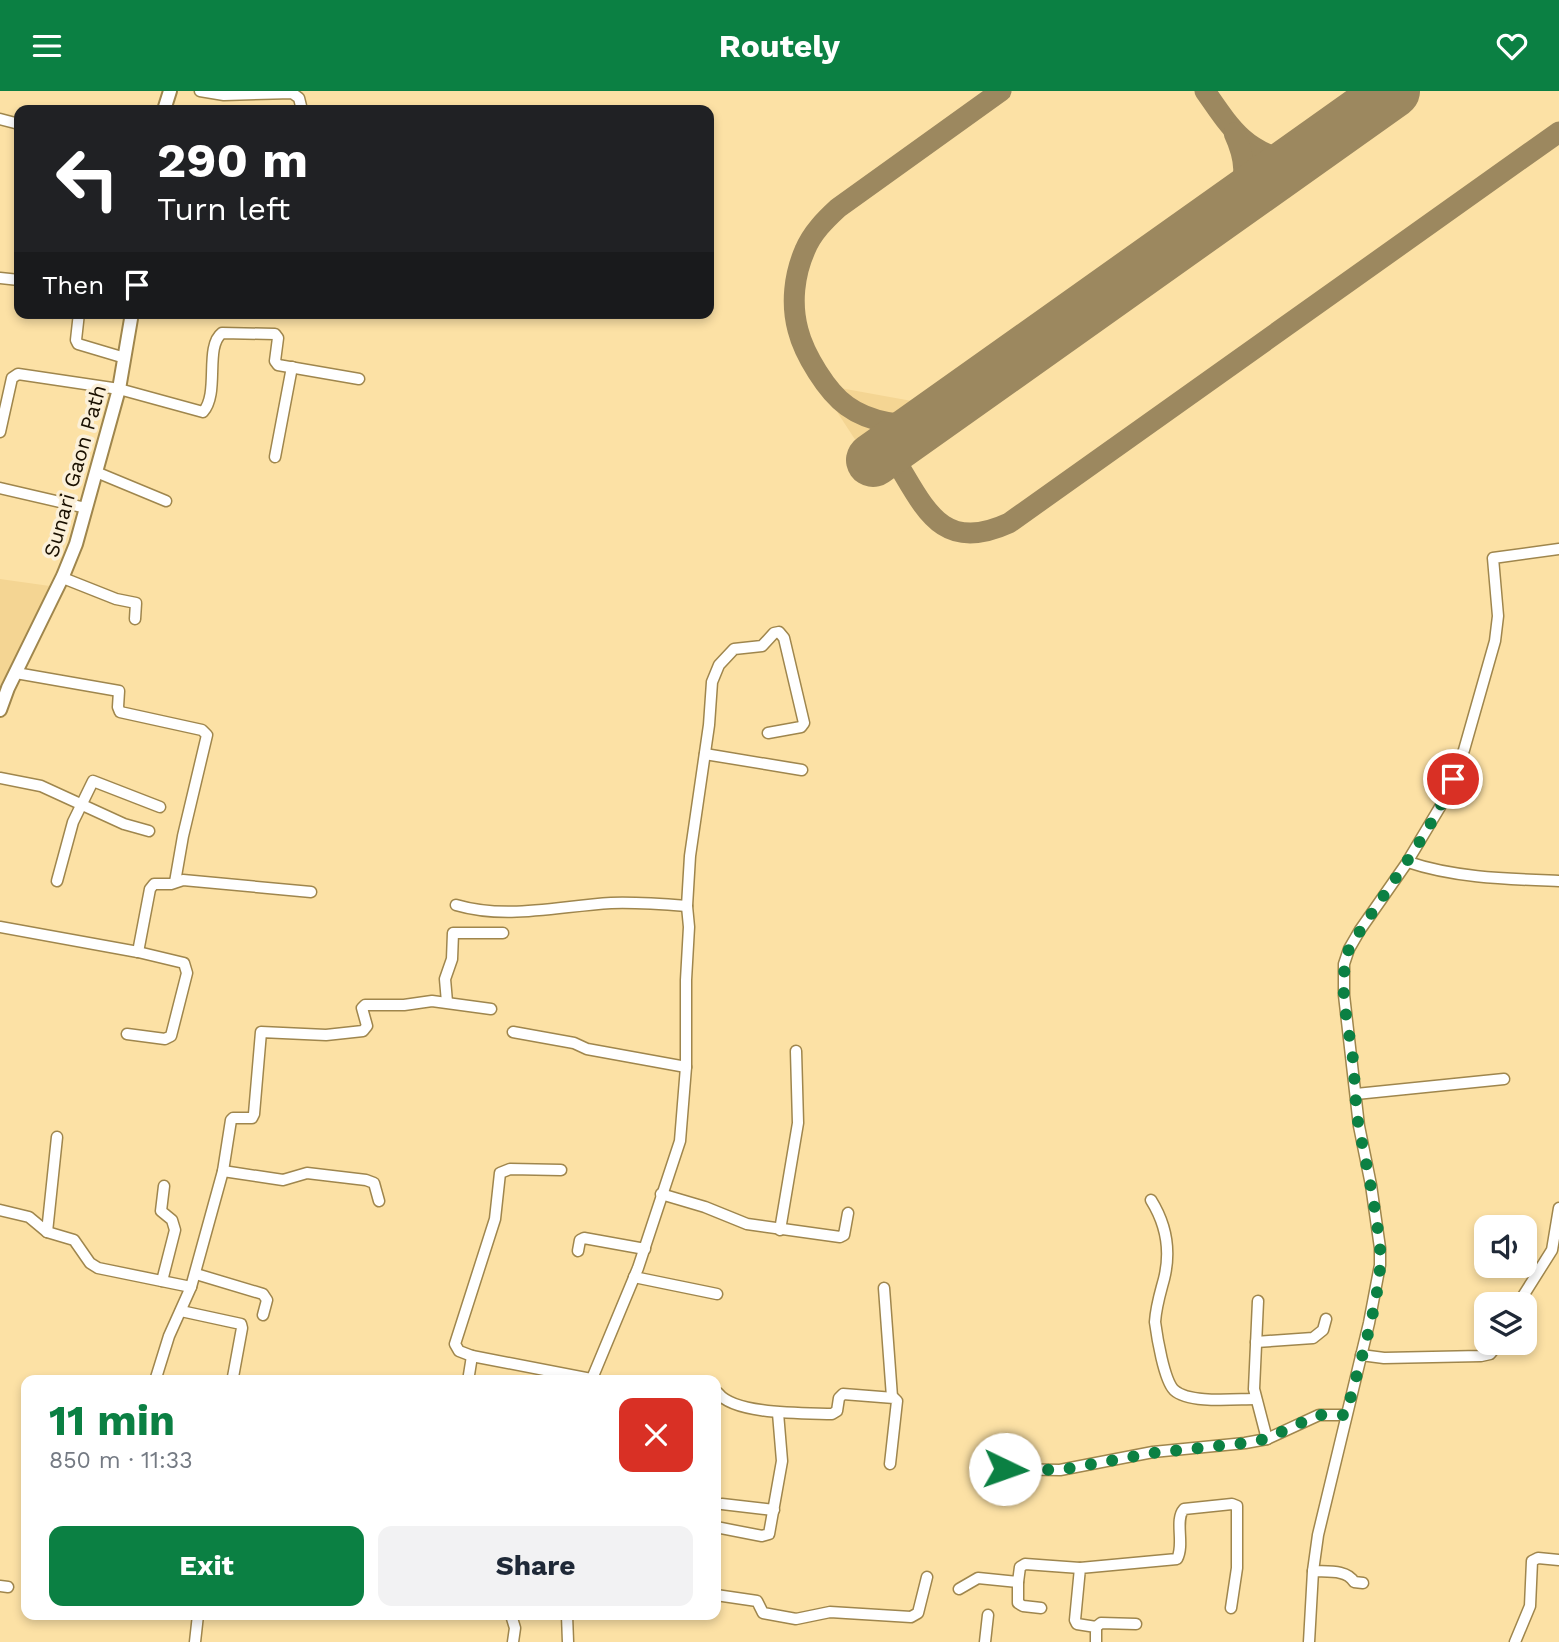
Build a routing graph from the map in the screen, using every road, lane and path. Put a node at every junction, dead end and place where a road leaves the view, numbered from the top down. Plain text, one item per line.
1 (200, 91) edge
2 (301, 105) edge
3 (78, 319) edge
4 (131, 319) edge
5 (125, 358) junction
6 (292, 367) junction
7 (359, 379) dead end
8 (119, 389) junction
9 (0, 432) edge
10 (275, 457) dead end
11 (96, 472) junction
12 (0, 488) edge
13 (166, 501) dead end
14 (86, 508) junction
15 (1559, 549) edge
16 (63, 577) junction
17 (135, 619) dead end
18 (16, 673) junction
19 (0, 710) edge
20 (768, 733) dead end
21 (705, 754) junction
22 (802, 770) dead end
23 (0, 778) edge
24 (82, 804) junction
25 (160, 807) dead end
26 (149, 831) dead end
27 (1408, 862) junction
28 (57, 881) dead end
29 (1559, 881) edge
30 (175, 882) junction
31 (311, 892) dead end
32 (456, 905) dead end
33 (687, 906) junction
34 (0, 927) edge
35 (503, 933) dead end
36 (138, 952) junction
37 (447, 1002) junction
38 (491, 1009) dead end
39 (513, 1033) dead end
40 (127, 1034) dead end
41 (796, 1051) dead end
42 (686, 1067) junction
43 (1504, 1079) dead end
44 (1356, 1094) junction
45 (57, 1137) dead end
46 (561, 1170) dead end
47 (223, 1171) junction
48 (164, 1186) dead end
49 (661, 1194) junction
50 (1151, 1200) dead end
51 (379, 1201) dead end
52 (1559, 1208) edge
53 (0, 1210) edge
54 (848, 1213) dead end
55 (780, 1230) junction
56 (47, 1232) junction
57 (645, 1249) junction
58 (578, 1251) dead end
59 (196, 1274) junction
60 (634, 1277) junction
61 (162, 1281) junction
62 (191, 1287) junction
63 (884, 1288) dead end
64 (1526, 1292) edge
65 (717, 1294) dead end
66 (1258, 1301) dead end
67 (181, 1311) junction
68 (263, 1315) dead end
69 (1326, 1319) dead end
70 (1256, 1342) junction
71 (1361, 1355) junction
72 (1486, 1355) edge
73 (472, 1356) junction
74 (157, 1375) edge
75 (233, 1375) edge
76 (469, 1375) edge
77 (566, 1375) edge
78 (593, 1375) edge
79 (721, 1396) edge
80 (892, 1397) junction
81 (1255, 1399) junction
82 (778, 1413) junction
83 (1346, 1415) junction
84 (1266, 1439) junction
85 (890, 1464) dead end
86 (1005, 1469) dead end
87 (722, 1504) dead end
88 (774, 1510) junction
89 (721, 1528) edge
90 (1559, 1560) edge
91 (1080, 1568) junction
92 (1312, 1571) junction
93 (927, 1577) dead end
94 (1018, 1582) junction
95 (1363, 1583) dead end
96 (958, 1589) dead end
97 (721, 1596) edge
98 (1041, 1608) dead end
99 (1231, 1608) dead end
100 (988, 1615) dead end
101 (197, 1620) edge
102 (513, 1620) edge
103 (567, 1620) edge
104 (1136, 1624) dead end
105 (1096, 1627) junction
106 (195, 1642) edge
107 (513, 1642) edge
108 (568, 1642) edge
109 (985, 1642) edge
110 (1096, 1642) edge
111 (1309, 1642) edge
112 (1515, 1642) edge

1 - 2 street
3 - 5 street
4 - 5 street, Sunari Gaon Path
5 - 8 street, Sunari Gaon Path
6 - 7 street
6 - 8 street
6 - 10 street
8 - 9 street
8 - 11 street, Sunari Gaon Path
11 - 13 street
11 - 14 street, Sunari Gaon Path
12 - 14 street
14 - 16 street, Sunari Gaon Path
15 - 27 street
16 - 17 street
16 - 18 street, Sunari Gaon Path
18 - 19 street, Sunari Gaon Path
18 - 30 street
20 - 21 street
21 - 22 street
21 - 33 street
23 - 24 street
24 - 25 street
24 - 26 street
24 - 28 street
27 - 29 street
27 - 44 street
30 - 31 street
30 - 36 street
32 - 33 street
33 - 42 street
34 - 36 street
35 - 37 street
36 - 40 street
37 - 38 street
37 - 47 street
39 - 42 street
41 - 55 street
42 - 49 street
43 - 44 street
44 - 71 street
45 - 56 street
46 - 73 street
47 - 51 street
47 - 59 street
48 - 61 street
49 - 55 street
49 - 57 street
50 - 81 street
52 - 64 street
53 - 56 street
54 - 55 street
56 - 61 street
57 - 58 street
57 - 60 street
59 - 62 street
59 - 68 street
60 - 65 street
60 - 78 street
61 - 62 street
62 - 67 street
63 - 80 street
66 - 70 street
67 - 74 street
67 - 75 street
69 - 70 street
70 - 81 street
71 - 72 street
71 - 83 street
73 - 76 street
73 - 77 street
79 - 82 street
80 - 82 street
80 - 85 street
81 - 84 street
82 - 88 street
83 - 84 street
83 - 92 street
84 - 86 street
87 - 88 street
88 - 89 street
90 - 112 street
91 - 94 street
91 - 99 street
91 - 105 street
92 - 95 street
92 - 111 street
93 - 97 street
94 - 96 street
94 - 98 street
100 - 109 street
101 - 106 street
102 - 107 street
103 - 108 street
104 - 105 street
105 - 110 street

